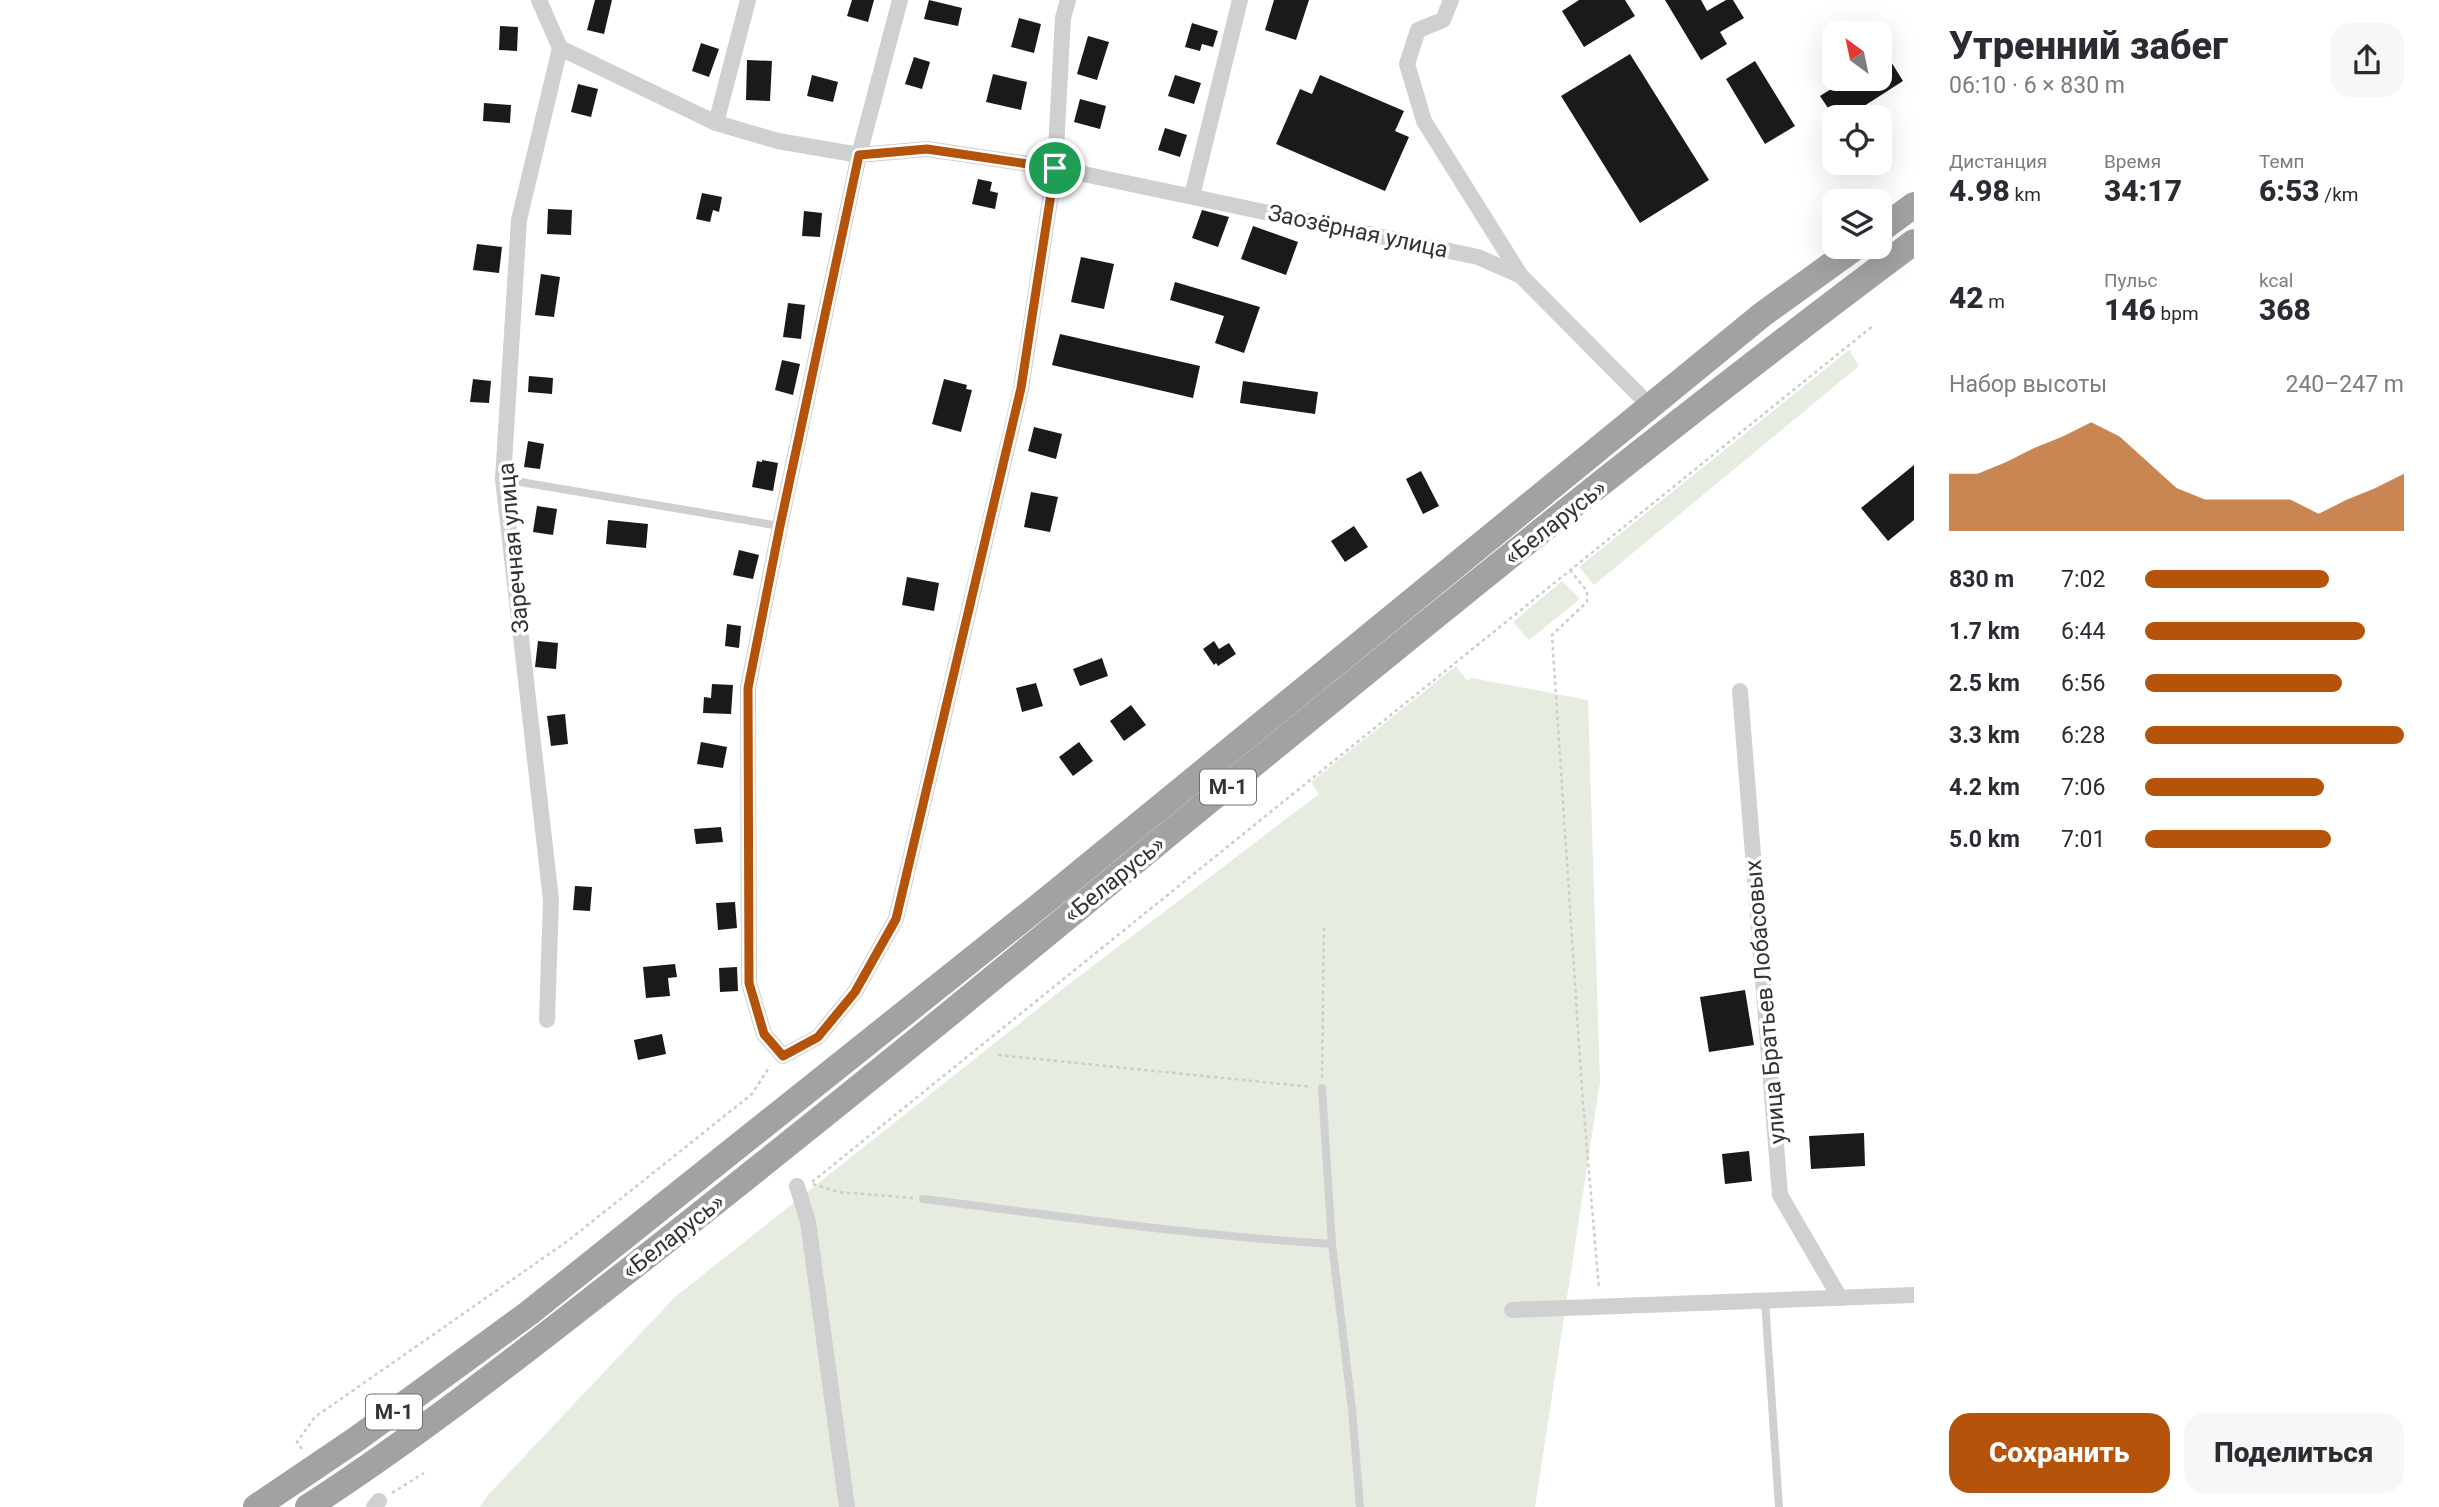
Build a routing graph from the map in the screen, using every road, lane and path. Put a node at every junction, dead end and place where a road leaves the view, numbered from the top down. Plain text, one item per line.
1 (539, 0) edge
2 (748, 0) edge
3 (900, 0) edge
4 (1068, 0) edge
5 (1240, 0) edge
6 (1451, 0) edge
7 (560, 48) junction
8 (716, 123) junction
9 (859, 155) junction
10 (1055, 168) junction
11 (1192, 196) junction
12 (1914, 205) edge
13 (1892, 221) edge
14 (1914, 242) edge
15 (1839, 259) edge
16 (1521, 276) junction
17 (1874, 325) dead end
18 (1650, 407) junction
19 (503, 479) junction
20 (780, 526) junction
21 (1570, 570) junction
22 (1740, 691) dead end
23 (1324, 924) dead end
24 (547, 1020) dead end
25 (781, 1054) junction
26 (998, 1055) dead end
27 (1322, 1088) junction
28 (797, 1186) dead end
29 (923, 1199) joint
30 (1332, 1244) junction
31 (1914, 1296) edge
32 (1840, 1298) junction
33 (1765, 1301) junction
34 (1601, 1307) junction
35 (1512, 1310) dead end
36 (305, 1454) dead end
37 (424, 1473) dead end
38 (376, 1504) edge
39 (257, 1507) edge
40 (308, 1507) edge
41 (846, 1507) edge
42 (1360, 1507) edge
43 (1779, 1507) edge

1 - 7 street
2 - 8 street
3 - 9 street
4 - 10 street
5 - 11 street
6 - 16 street, Заозёрная улица
7 - 8 street, Заозёрная улица
7 - 19 street, Заречная улица
8 - 9 street, Заозёрная улица
9 - 10 street, Заозёрная улица
9 - 20 street
10 - 11 street, Заозёрная улица
10 - 25 street
11 - 16 street, Заозёрная улица
12 - 13 highway
14 - 40 highway, «Беларусь» / М-1
15 - 18 highway, «Беларусь» / М-1
16 - 18 street, Заозёрная улица
17 - 21 path
18 - 39 highway, «Беларусь» / М-1
19 - 20 lane
19 - 24 street, Заречная улица
20 - 25 street
21 - 29 path
21 - 34 path
22 - 32 street, улица Братьев Лобасовых
23 - 27 path
25 - 36 path
26 - 27 path
27 - 30 lane
28 - 41 street
29 - 30 lane
30 - 42 lane
31 - 32 street
32 - 33 street
33 - 34 street
33 - 43 lane
34 - 35 street
37 - 38 path

